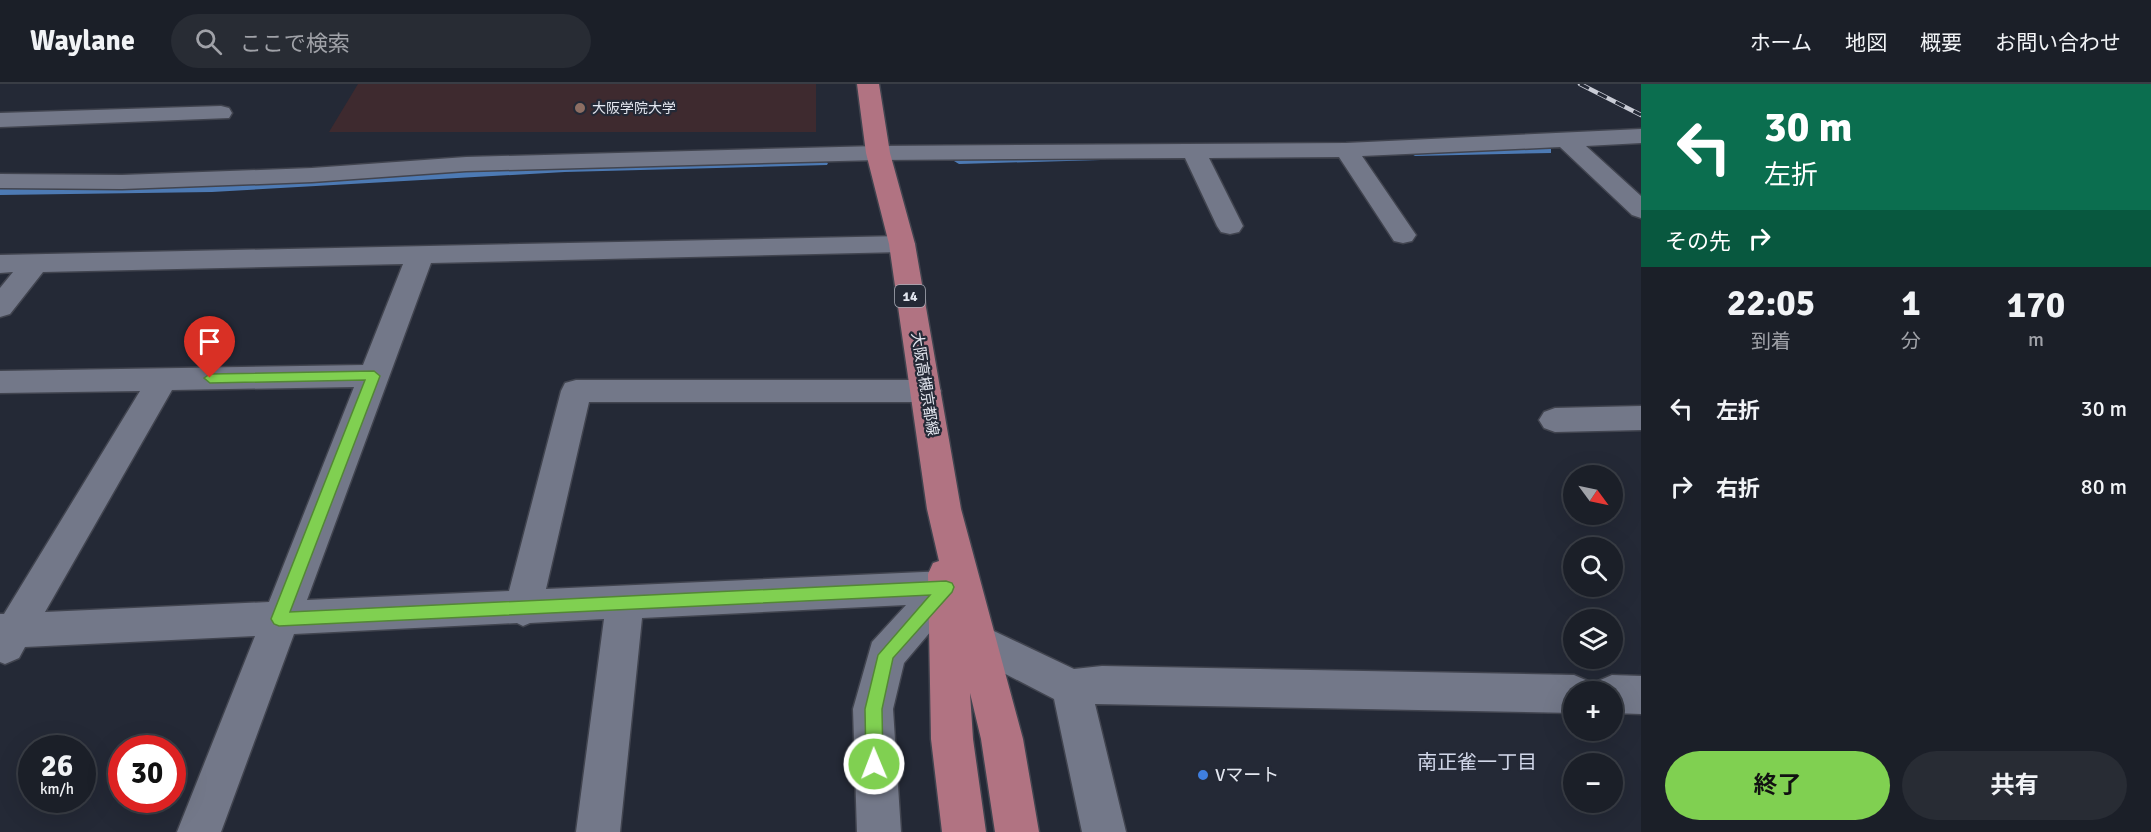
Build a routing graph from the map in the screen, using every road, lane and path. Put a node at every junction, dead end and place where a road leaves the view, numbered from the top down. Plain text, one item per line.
1 (868, 84) edge
2 (221, 113) dead end
3 (0, 120) edge
4 (1640, 137) edge
5 (1566, 140) junction
6 (878, 153) junction
7 (1349, 154) junction
8 (1196, 156) junction
9 (0, 181) edge
10 (1641, 210) edge
11 (1230, 226) dead end
12 (1403, 235) dead end
13 (902, 243) junction
14 (421, 253) junction
15 (35, 263) junction
16 (0, 264) edge
17 (0, 307) edge
18 (374, 376) junction
19 (163, 379) junction
20 (0, 382) edge
21 (926, 391) junction
22 (1641, 418) edge
23 (1555, 420) dead end
24 (944, 509) junction
25 (946, 587) junction
26 (626, 603) junction
27 (523, 609) junction
28 (279, 619) junction
29 (4, 639) edge
30 (977, 640) junction
31 (1071, 688) junction
32 (1563, 694) edge
33 (1623, 694) edge
34 (1641, 695) edge
35 (200, 832) edge
36 (598, 832) edge
37 (879, 832) edge
38 (964, 832) edge
39 (1017, 832) edge
40 (1104, 832) edge

1 - 6 main road, 大阪高槻京都線 / 14
2 - 3 street
4 - 5 street
5 - 7 street
5 - 10 street
6 - 8 street
6 - 9 street
6 - 13 main road, 大阪高槻京都線 / 14
7 - 8 street
7 - 12 street
8 - 11 street
13 - 14 street
13 - 21 main road, 大阪高槻京都線 / 14
14 - 15 street
14 - 18 street
15 - 16 street
15 - 17 street
18 - 19 street
18 - 28 street
19 - 20 street
19 - 29 street
21 - 24 main road, 大阪高槻京都線 / 14
21 - 27 street
22 - 23 street
24 - 25 main road, 大阪高槻京都線 / 14
24 - 30 main road, 大阪高槻京都線 / 14
25 - 26 street
25 - 37 street
25 - 38 main road, 大阪高槻京都線 / 14
26 - 27 street
26 - 36 street
27 - 28 street
28 - 29 street
28 - 35 street
30 - 31 street
30 - 39 main road, 大阪高槻京都線 / 14
31 - 32 street
31 - 40 street
33 - 34 street

